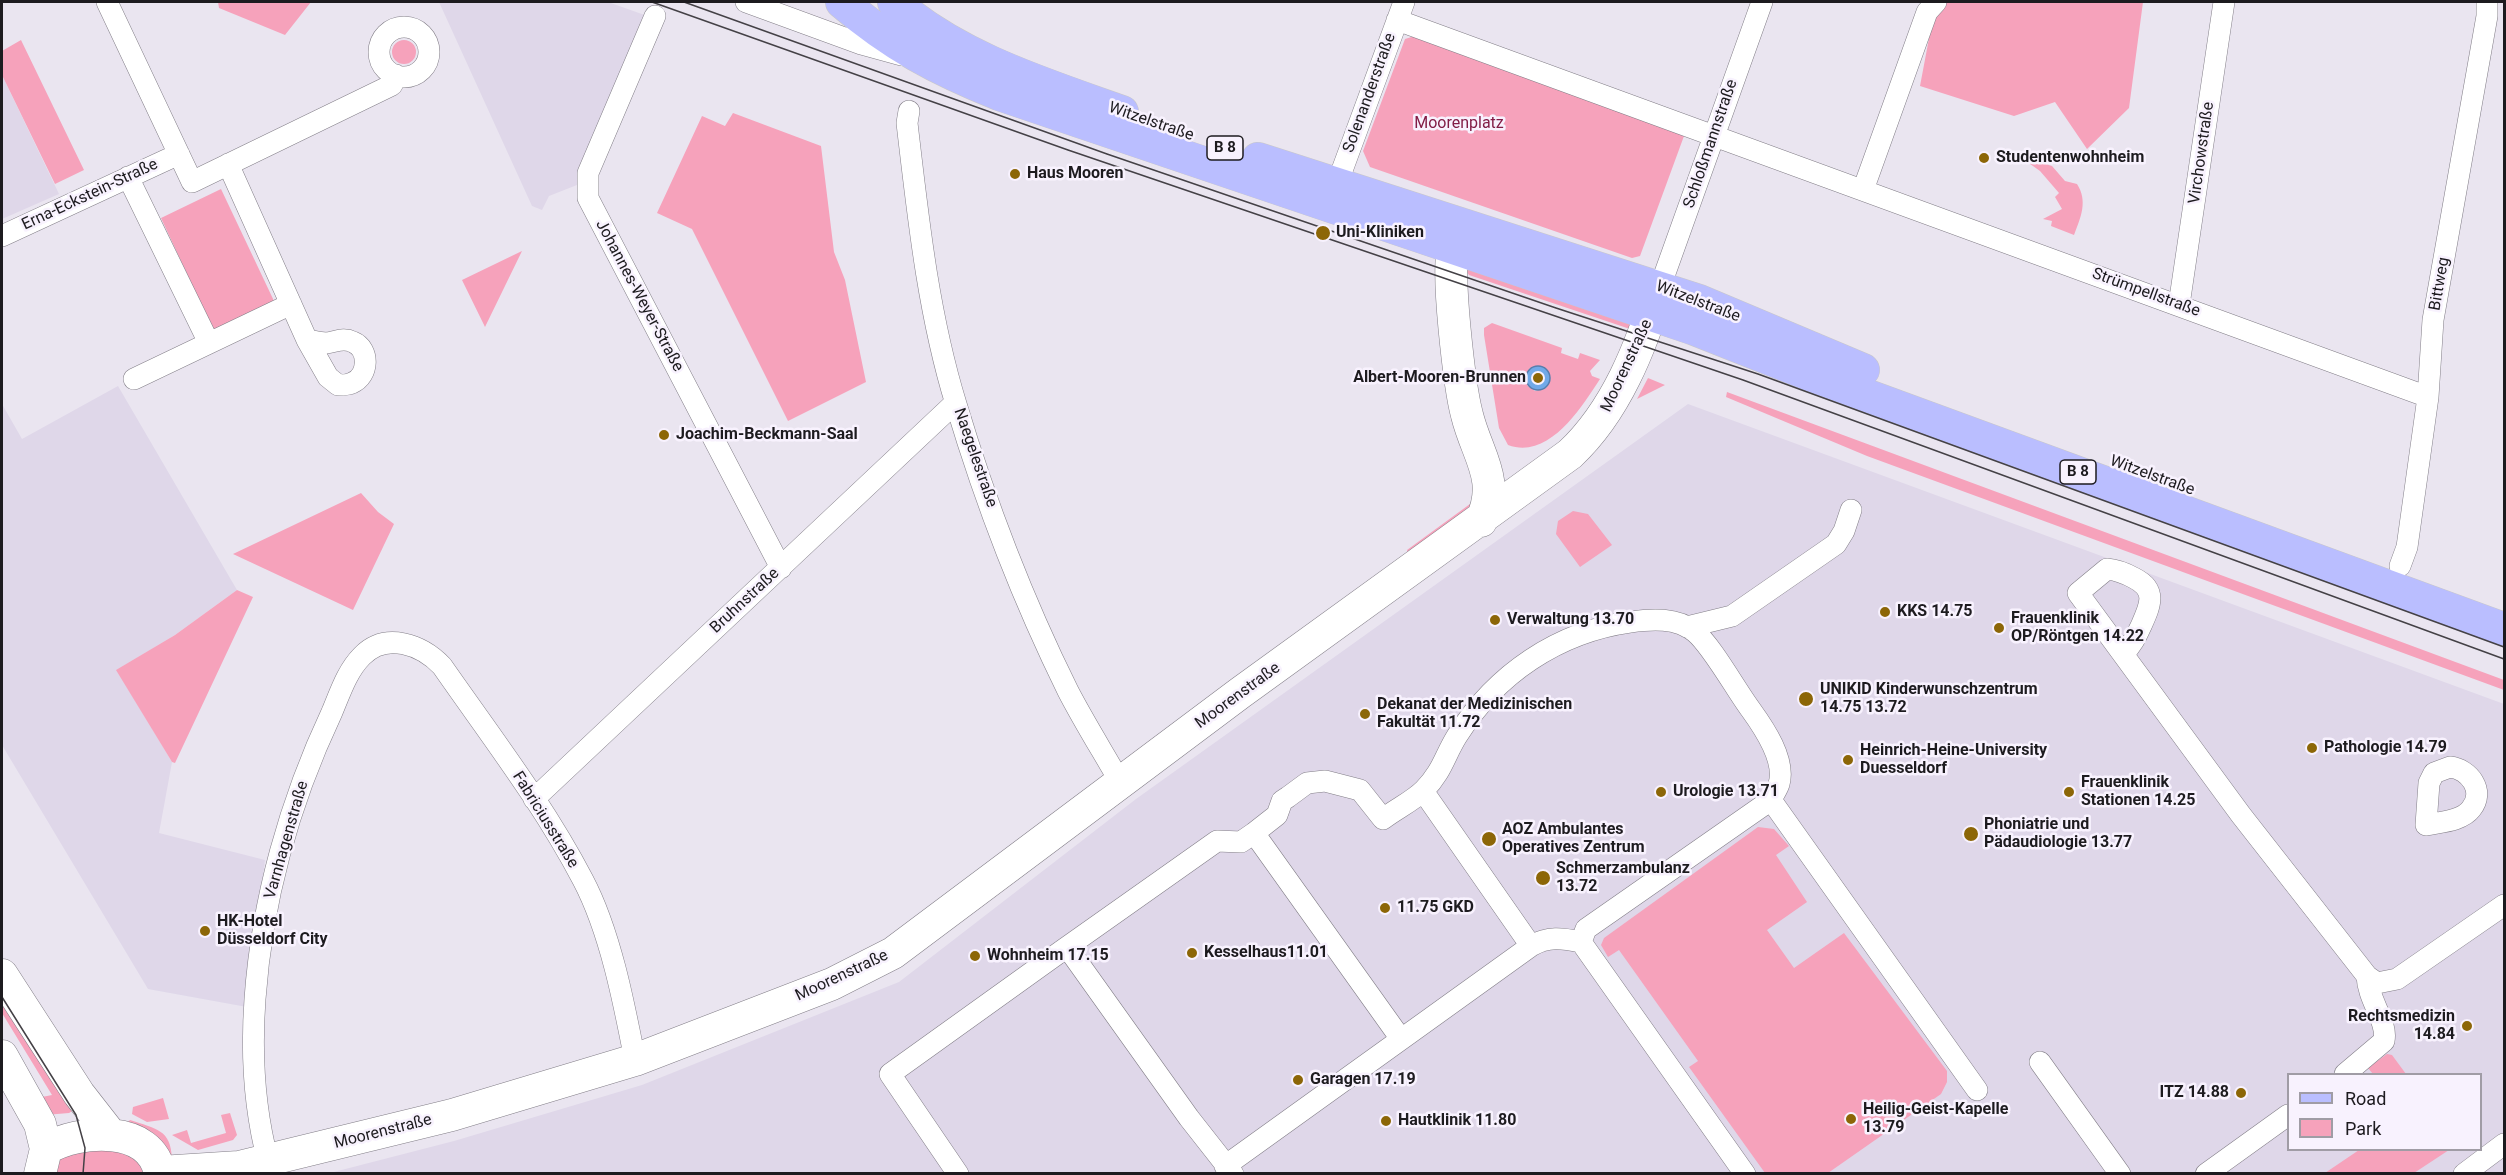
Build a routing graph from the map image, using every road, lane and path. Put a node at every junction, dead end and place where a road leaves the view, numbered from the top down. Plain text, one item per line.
1 (107, 2) edge
2 (746, 2) edge
3 (842, 2) edge
4 (894, 2) edge
5 (1762, 2) edge
6 (1936, 2) edge
7 (2224, 2) edge
8 (2487, 2) edge
9 (1400, 11) edge
10 (655, 16) dead end
11 (931, 64) junction
12 (396, 75) dead end
13 (909, 111) dead end
14 (1713, 135) junction
15 (179, 154) junction
16 (228, 164) junction
17 (128, 177) junction
18 (1337, 184) junction
19 (1863, 190) junction
20 (1487, 232) junction
21 (2, 236) edge
22 (1452, 248) junction
23 (1655, 300) junction
24 (291, 304) junction
25 (2180, 305) junction
26 (307, 339) dead end
27 (209, 343) junction
28 (134, 379) dead end
29 (2428, 397) junction
30 (955, 403) junction
31 (1489, 473) junction
32 (1530, 486) junction
33 (1851, 510) dead end
34 (1480, 521) junction
35 (2400, 567) junction
36 (781, 568) junction
37 (2505, 605) edge
38 (1687, 627) junction
39 (2505, 629) edge
40 (376, 647) joint
41 (2123, 654) dead end
42 (1120, 782) junction
43 (1423, 791) junction
44 (534, 799) junction
45 (1770, 800) junction
46 (1254, 833) junction
47 (2505, 905) edge
48 (1581, 942) junction
49 (1067, 946) junction
50 (1531, 946) junction
51 (2, 975) edge
52 (2367, 976) junction
53 (1401, 1039) junction
54 (2, 1056) edge
55 (635, 1060) junction
56 (2040, 1062) dead end
57 (2346, 1073) edge
58 (1977, 1090) dead end
59 (2287, 1116) edge
60 (111, 1135) junction
61 (2505, 1144) edge
62 (43, 1161) edge
63 (268, 1161) junction
64 (1229, 1170) edge
65 (160, 1173) edge
66 (958, 1173) edge
67 (1745, 1173) edge
68 (2121, 1173) edge
69 (2206, 1173) edge
70 (2464, 1173) edge

1 - 15 street, Erna-Eckstein-Straße
2 - 11 street, Witzelstraße
3 - 11 main road, Witzelstraße / B 8
4 - 18 main road, Witzelstraße / B 8
5 - 14 street, Schloßmannstraße
6 - 19 street
7 - 25 street, Virchowstraße
8 - 29 street, Bittweg
9 - 14 street
9 - 18 street, Solenanderstraße
10 - 36 street, Johannes-Weyer-Straße
11 - 22 main road, Witzelstraße / B 8
12 - 16 street, Erna-Eckstein-Straße
13 - 30 street, Naegelestraße
14 - 19 street, Strümpellstraße
14 - 23 street, Schloßmannstraße
15 - 16 street, Erna-Eckstein-Straße
15 - 17 street, Erna-Eckstein-Straße
16 - 24 street
17 - 21 street, Erna-Eckstein-Straße
17 - 27 street
18 - 20 main road, Witzelstraße / B 8
19 - 25 street, Strümpellstraße
20 - 22 street
20 - 23 main road, Witzelstraße / B 8
22 - 23 main road, Witzelstraße / B 8
22 - 31 street
23 - 32 street, Moorenstraße
23 - 35 main road, Witzelstraße / B 8
23 - 39 main road, Witzelstraße / B 8
24 - 26 street
24 - 27 street
25 - 29 street, Strümpellstraße
27 - 28 street
29 - 35 street, Bittweg
30 - 36 street, Bruhnstraße
30 - 42 street, Naegelestraße
31 - 32 street
31 - 34 street
32 - 34 street, Moorenstraße
33 - 38 street
34 - 42 street, Moorenstraße
35 - 37 main road, Witzelstraße / B 8
36 - 44 street, Bruhnstraße
38 - 43 street
38 - 45 street
40 - 44 street, Fabriciusstraße
40 - 63 street, Varnhagenstraße
41 - 52 street
42 - 55 street, Moorenstraße
43 - 46 street
43 - 50 street
44 - 55 street, Fabriciusstraße
45 - 48 street
45 - 58 street
46 - 49 street
46 - 53 street
47 - 52 street
48 - 50 street
48 - 67 street
49 - 64 street
49 - 66 street
50 - 53 street
51 - 60 street
52 - 57 street
53 - 64 street
54 - 62 street
55 - 63 street, Moorenstraße
56 - 68 street
59 - 69 street
60 - 62 street
60 - 65 street
61 - 70 street
63 - 65 street, Moorenstraße

